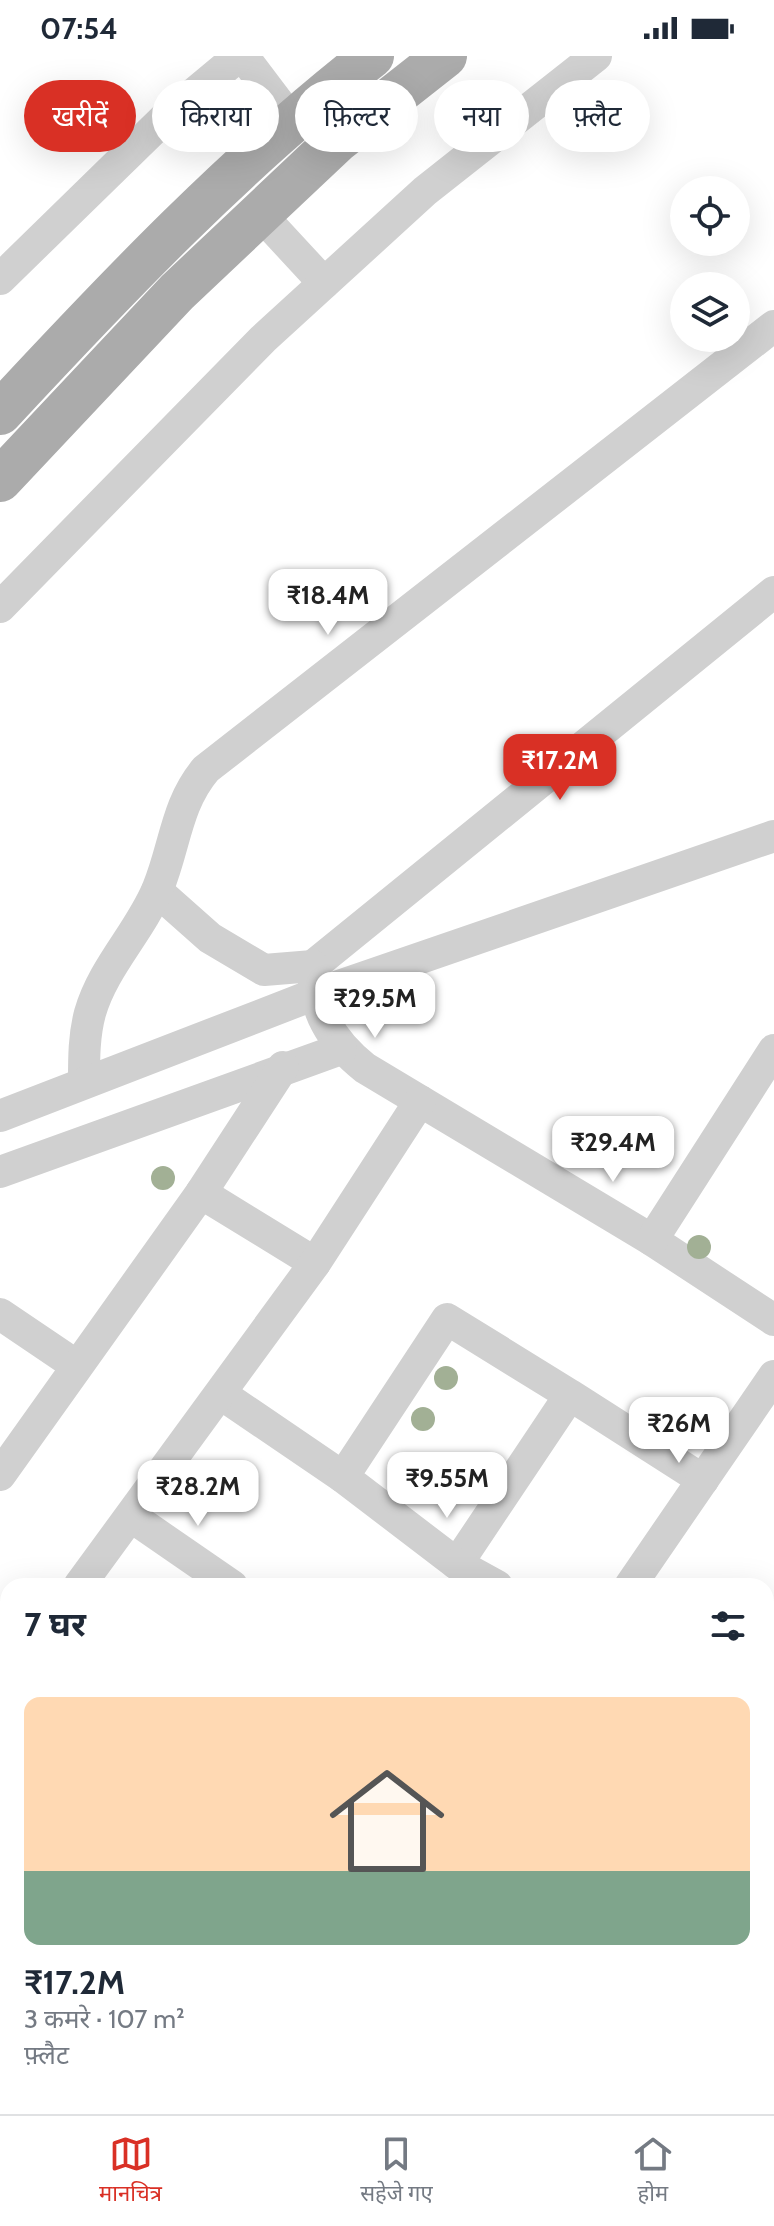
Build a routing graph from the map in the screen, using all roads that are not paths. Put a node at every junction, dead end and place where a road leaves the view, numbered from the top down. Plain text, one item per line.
1 (241, 56) edge
2 (372, 56) edge
3 (445, 56) edge
4 (596, 56) edge
5 (292, 121) junction
6 (260, 214) junction
7 (0, 279) edge
8 (324, 283) junction
9 (774, 326) edge
10 (7, 406) edge
11 (46, 430) junction
12 (0, 480) edge
13 (774, 592) edge
14 (0, 607) edge
15 (774, 836) edge
16 (157, 891) junction
17 (313, 980) junction
18 (341, 1049) junction
19 (774, 1050) edge
20 (283, 1067) junction
21 (84, 1081) junction
22 (764, 1087) edge
23 (420, 1101) junction
24 (0, 1116) edge
25 (0, 1172) edge
26 (201, 1193) junction
27 (652, 1240) junction
28 (315, 1263) junction
29 (0, 1314) edge
30 (774, 1320) edge
31 (77, 1366) junction
32 (774, 1376) edge
33 (221, 1394) junction
34 (570, 1395) junction
35 (4, 1462) edge
36 (343, 1477) junction
37 (703, 1480) junction
38 (132, 1517) junction
39 (457, 1564) junction
40 (85, 1578) edge
41 (220, 1578) edge
42 (482, 1578) edge
43 (636, 1578) edge

1 - 5 street
1 - 7 street
2 - 5 main road
3 - 6 main road
4 - 8 street
5 - 10 main road
6 - 8 street
6 - 11 main road
8 - 14 street
9 - 16 street
10 - 11 main road
11 - 12 main road
13 - 17 street
15 - 17 street
16 - 17 street
16 - 21 street
17 - 18 street
17 - 21 street
18 - 20 street
18 - 23 street
19 - 22 street
20 - 25 street
20 - 26 street
21 - 24 street
22 - 27 street
23 - 27 street
23 - 28 street
26 - 28 street
26 - 31 street
27 - 30 street
28 - 33 street
29 - 31 street
31 - 35 street
32 - 37 street
33 - 36 street
33 - 38 street
34 - 36 street
34 - 37 street
34 - 39 street
36 - 39 street
37 - 43 street
38 - 40 street
38 - 41 street
39 - 42 street

